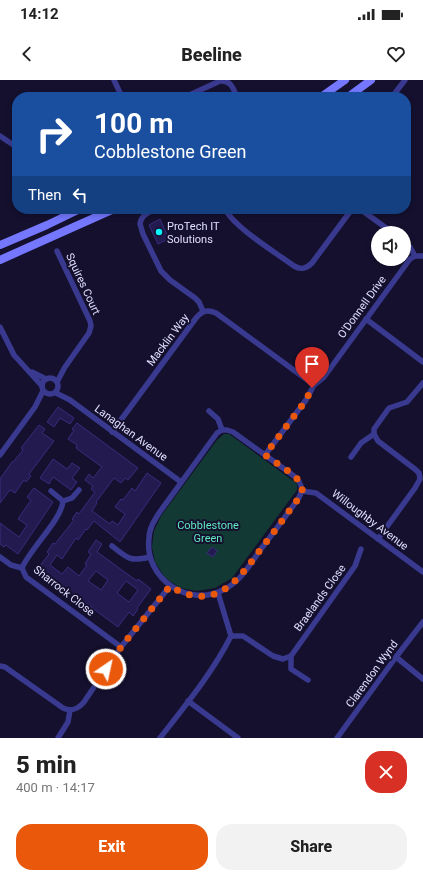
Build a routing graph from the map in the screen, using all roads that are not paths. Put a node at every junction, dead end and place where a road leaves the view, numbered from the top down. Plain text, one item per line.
1 (114, 80) edge
2 (222, 80) edge
3 (345, 80) edge
4 (371, 80) edge
5 (405, 80) edge
6 (120, 92) edge
7 (196, 92) edge
8 (235, 92) edge
9 (327, 92) edge
10 (355, 92) edge
11 (396, 92) edge
12 (0, 136) edge
13 (12, 144) edge
14 (70, 214) edge
15 (103, 214) edge
16 (147, 214) edge
17 (227, 214) edge
18 (348, 214) edge
19 (367, 214) edge
20 (383, 226) edge
21 (0, 245) edge
22 (411, 249) edge
23 (57, 251) dead end
24 (415, 256) junction
25 (423, 256) edge
26 (0, 260) edge
27 (203, 311) junction
28 (366, 319) junction
29 (0, 327) edge
30 (423, 362) edge
31 (30, 371) junction
32 (423, 383) edge
33 (54, 384) junction
34 (314, 385) junction
35 (42, 388) junction
36 (49, 395) junction
37 (35, 407) junction
38 (210, 411) dead end
39 (222, 430) junction
40 (112, 432) junction
41 (374, 434) junction
42 (0, 455) edge
43 (265, 455) junction
44 (351, 458) dead end
45 (421, 472) edge
46 (181, 482) junction
47 (79, 490) dead end
48 (51, 491) dead end
49 (302, 491) junction
50 (63, 501) junction
51 (378, 539) junction
52 (112, 546) dead end
53 (360, 550) dead end
54 (0, 557) edge
55 (150, 558) junction
56 (22, 568) junction
57 (423, 572) edge
58 (170, 586) junction
59 (218, 593) junction
60 (423, 622) edge
61 (231, 636) junction
62 (121, 647) junction
63 (291, 656) junction
64 (396, 657) junction
65 (0, 666) edge
66 (423, 679) edge
67 (308, 680) dead end
68 (188, 701) junction
69 (70, 710) junction
70 (58, 738) edge
71 (160, 738) edge
72 (238, 738) edge
73 (337, 738) edge

1 - 6 street
2 - 7 street
2 - 8 street
3 - 9 street
4 - 10 street
5 - 11 street
12 - 13 street
14 - 21 street
15 - 26 street
16 - 27 street
17 - 18 street
19 - 20 street
22 - 24 street
23 - 33 street, Squires Court
24 - 25 street
24 - 28 street, O'Donnell Drive
27 - 34 street, Macklin Way
27 - 40 street, Macklin Way
28 - 30 street
28 - 34 street, O'Donnell Drive
29 - 31 street, Lanaghan Avenue
31 - 33 street, Lanaghan Avenue
31 - 35 street, Lanaghan Avenue
32 - 41 street
33 - 35 street
33 - 36 street
33 - 40 street, Lanaghan Avenue
34 - 43 street, O'Donnell Drive
35 - 36 street, Lanaghan Avenue
35 - 37 street
36 - 37 street
37 - 42 street
38 - 39 street
39 - 43 street
39 - 46 street
40 - 46 street, Lanaghan Avenue
41 - 44 street
41 - 45 street
43 - 49 street
45 - 51 street
46 - 55 street
47 - 50 street
48 - 50 street
49 - 51 street, Willoughby Avenue
49 - 59 street
50 - 56 street, Sharrock Close
51 - 57 street, Willoughby Avenue
52 - 55 street
53 - 63 street, Braelands Close
54 - 56 street
55 - 58 street
56 - 62 street, Sharrock Close
58 - 59 street
58 - 62 street
59 - 61 street
60 - 64 street, Clarendon Wynd
61 - 63 street
61 - 68 street
62 - 69 street
63 - 67 street
64 - 66 street
64 - 73 street, Clarendon Wynd
65 - 69 street
68 - 71 street
68 - 72 street
69 - 70 street

